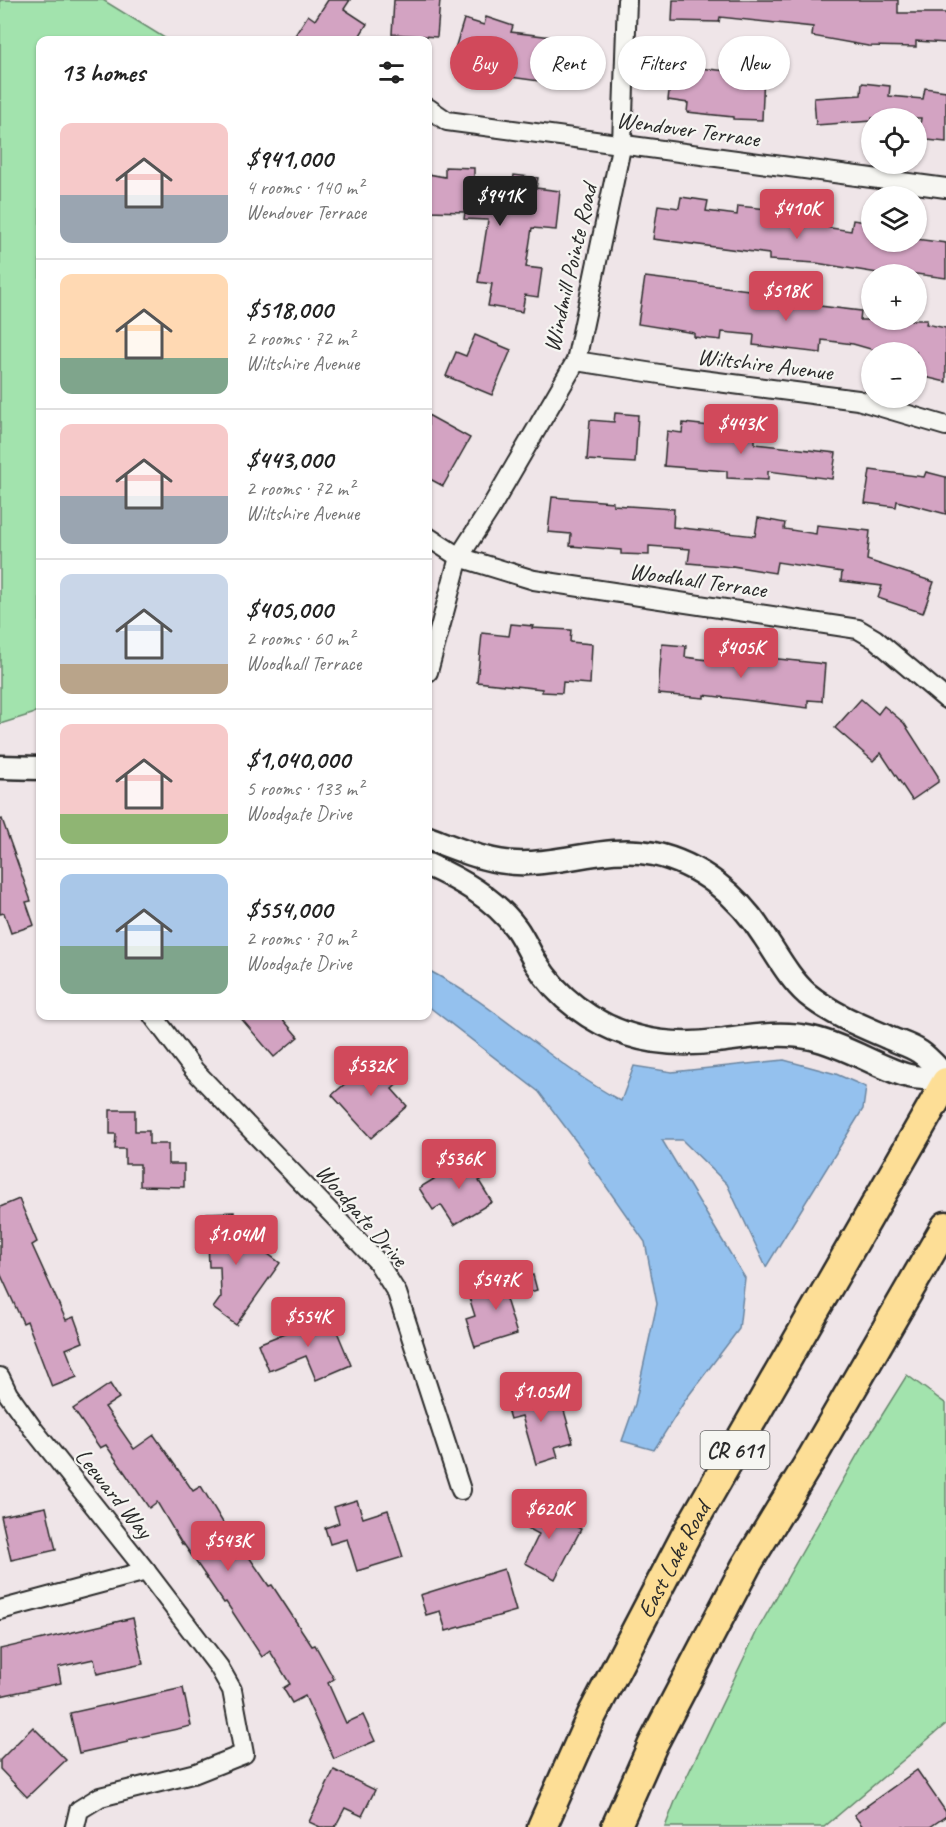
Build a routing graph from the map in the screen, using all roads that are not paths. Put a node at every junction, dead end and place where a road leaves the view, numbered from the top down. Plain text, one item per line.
1 (627, 0) edge
2 (432, 111) edge
3 (622, 144) junction
4 (946, 188) edge
5 (576, 361) junction
6 (946, 426) edge
7 (432, 540) edge
8 (459, 557) junction
9 (441, 622) junction
10 (432, 639) edge
11 (432, 657) edge
12 (946, 699) edge
13 (0, 767) edge
14 (36, 768) edge
15 (432, 839) edge
16 (432, 867) edge
17 (156, 1020) edge
18 (946, 1079) edge
19 (946, 1226) edge
20 (2, 1389) edge
21 (461, 1490) dead end
22 (146, 1571) junction
23 (0, 1610) edge
24 (75, 1827) edge
25 (542, 1827) edge
26 (616, 1827) edge

1 - 3 street, Windmill Pointe Road
2 - 3 street, Wendover Terrace
3 - 4 street, Wendover Terrace
3 - 5 street, Windmill Pointe Road
5 - 6 street, Wiltshire Avenue
5 - 8 street, Windmill Pointe Road
7 - 8 street, Woodhall Terrace
8 - 9 street, Windmill Pointe Road
8 - 12 street, Woodhall Terrace
9 - 10 street, Windmill Pointe Road
9 - 11 street, Windmill Pointe Road
13 - 14 street
15 - 18 street
16 - 18 street
17 - 21 street, Woodgate Drive
18 - 25 main road, East Lake Road / CR 611
19 - 26 main road, CR 611
20 - 22 street, Leeward Way
22 - 23 street
22 - 24 street, Leeward Way

